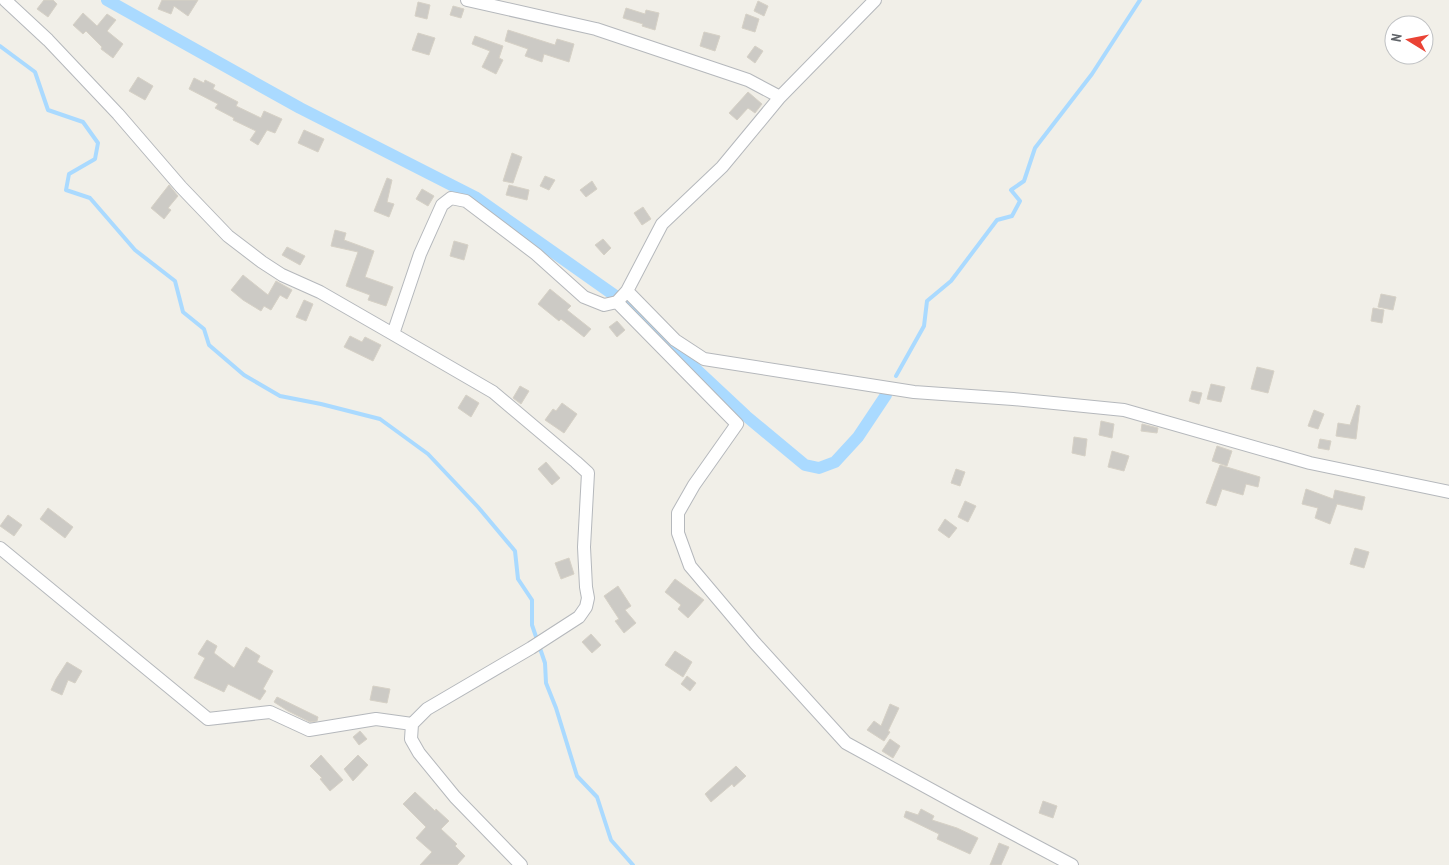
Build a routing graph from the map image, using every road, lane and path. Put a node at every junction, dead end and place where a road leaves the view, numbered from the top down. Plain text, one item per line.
1 (5, 0) edge
2 (466, 0) edge
3 (875, 0) edge
4 (780, 97) junction
5 (627, 291) junction
6 (617, 302) junction
7 (393, 334) junction
8 (1449, 492) edge
9 (0, 548) edge
10 (412, 724) junction
11 (521, 865) edge
12 (1072, 865) edge

1 - 7 street
2 - 4 street
3 - 4 street
4 - 5 street
5 - 6 street
5 - 8 street
6 - 7 street
6 - 12 street
7 - 10 street
9 - 10 street
10 - 11 street

